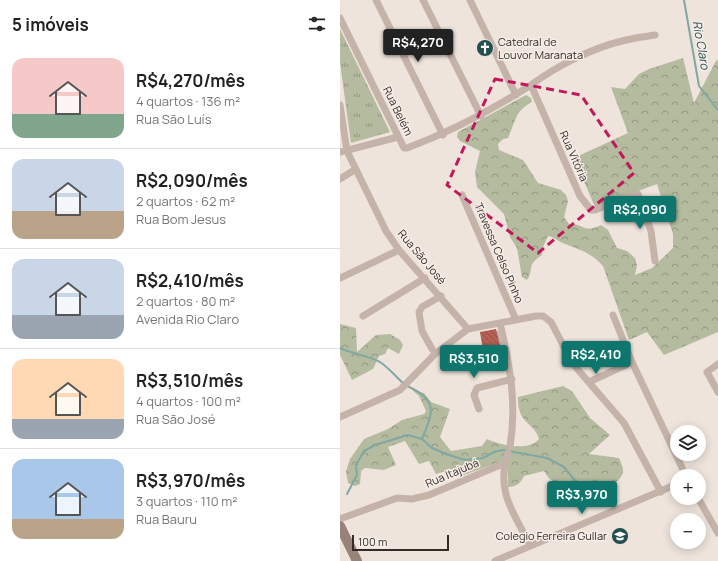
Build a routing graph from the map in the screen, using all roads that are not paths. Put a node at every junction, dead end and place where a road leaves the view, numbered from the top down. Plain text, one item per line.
1 (376, 0) edge
2 (423, 0) edge
3 (470, 0) edge
4 (340, 18) edge
5 (655, 35) dead end
6 (531, 85) junction
7 (516, 95) junction
8 (340, 105) edge
9 (481, 116) junction
10 (443, 135) junction
11 (398, 137) junction
12 (343, 151) edge
13 (356, 169) junction
14 (340, 179) edge
15 (462, 195) dead end
16 (399, 250) junction
17 (655, 261) dead end
18 (341, 276) edge
19 (425, 278) junction
20 (440, 296) junction
21 (613, 315) dead end
22 (363, 316) dead end
23 (516, 320) junction
24 (500, 323) junction
25 (468, 329) junction
26 (432, 350) dead end
27 (632, 362) junction
28 (718, 364) edge
29 (512, 379) junction
30 (590, 382) junction
31 (718, 392) edge
32 (479, 409) dead end
33 (340, 417) edge
34 (504, 463) junction
35 (683, 469) edge
36 (670, 487) edge
37 (660, 492) junction
38 (702, 505) edge
39 (340, 519) edge
40 (340, 526) edge
41 (718, 533) edge
42 (530, 545) junction
43 (498, 560) edge
44 (358, 561) edge

1 - 10 street
2 - 9 street
3 - 7 street
4 - 11 street, Rua Belém
5 - 6 street
6 - 7 street
6 - 17 street, Rua Vitória
7 - 9 street
8 - 12 street
9 - 10 street
10 - 11 street, Rua Belém
11 - 12 street
12 - 13 street, Rua São José
13 - 14 street
13 - 16 street, Rua São José
15 - 23 street, Travessa Celso Pinho
16 - 18 street
16 - 19 street, Rua São José
19 - 20 street, Rua São José
19 - 22 street
20 - 25 street, Rua São José
20 - 26 street
21 - 27 street
23 - 24 street
23 - 30 street
24 - 25 street
24 - 29 street
25 - 33 street
27 - 30 street
27 - 35 street
28 - 31 street
29 - 32 street
29 - 34 street
30 - 37 street
34 - 39 street, Rua Itajubá
34 - 42 street
36 - 37 street
37 - 42 street
38 - 41 street
40 - 44 main road
42 - 43 street

